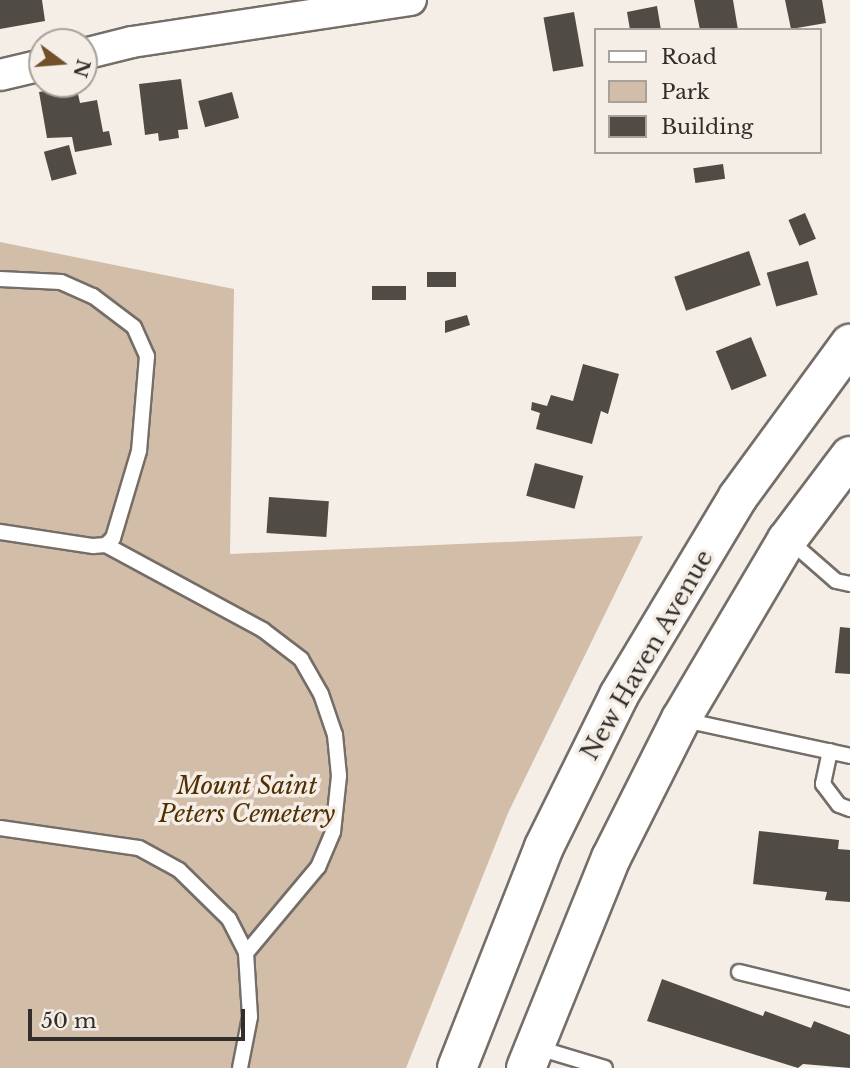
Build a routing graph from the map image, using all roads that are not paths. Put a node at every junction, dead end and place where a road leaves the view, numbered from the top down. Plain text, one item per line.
1 (411, 0) edge
2 (98, 50) edge
3 (28, 68) edge
4 (0, 75) edge
5 (0, 279) edge
6 (850, 344) edge
7 (850, 456) edge
8 (0, 532) edge
9 (788, 539) junction
10 (106, 545) junction
11 (850, 584) edge
12 (681, 719) junction
13 (830, 751) junction
14 (850, 755) edge
15 (850, 809) edge
16 (0, 828) edge
17 (246, 953) junction
18 (739, 972) dead end
19 (850, 999) edge
20 (530, 1057) edge
21 (240, 1068) edge
22 (457, 1068) edge
23 (605, 1068) edge

1 - 2 street
3 - 4 street
5 - 10 lane
6 - 22 highway, New Haven Avenue
7 - 9 highway
8 - 10 lane
9 - 11 lane
9 - 12 highway
10 - 17 lane
12 - 13 lane
12 - 20 highway
13 - 14 lane
13 - 15 lane
16 - 17 lane
17 - 21 lane
18 - 19 lane
20 - 23 lane

